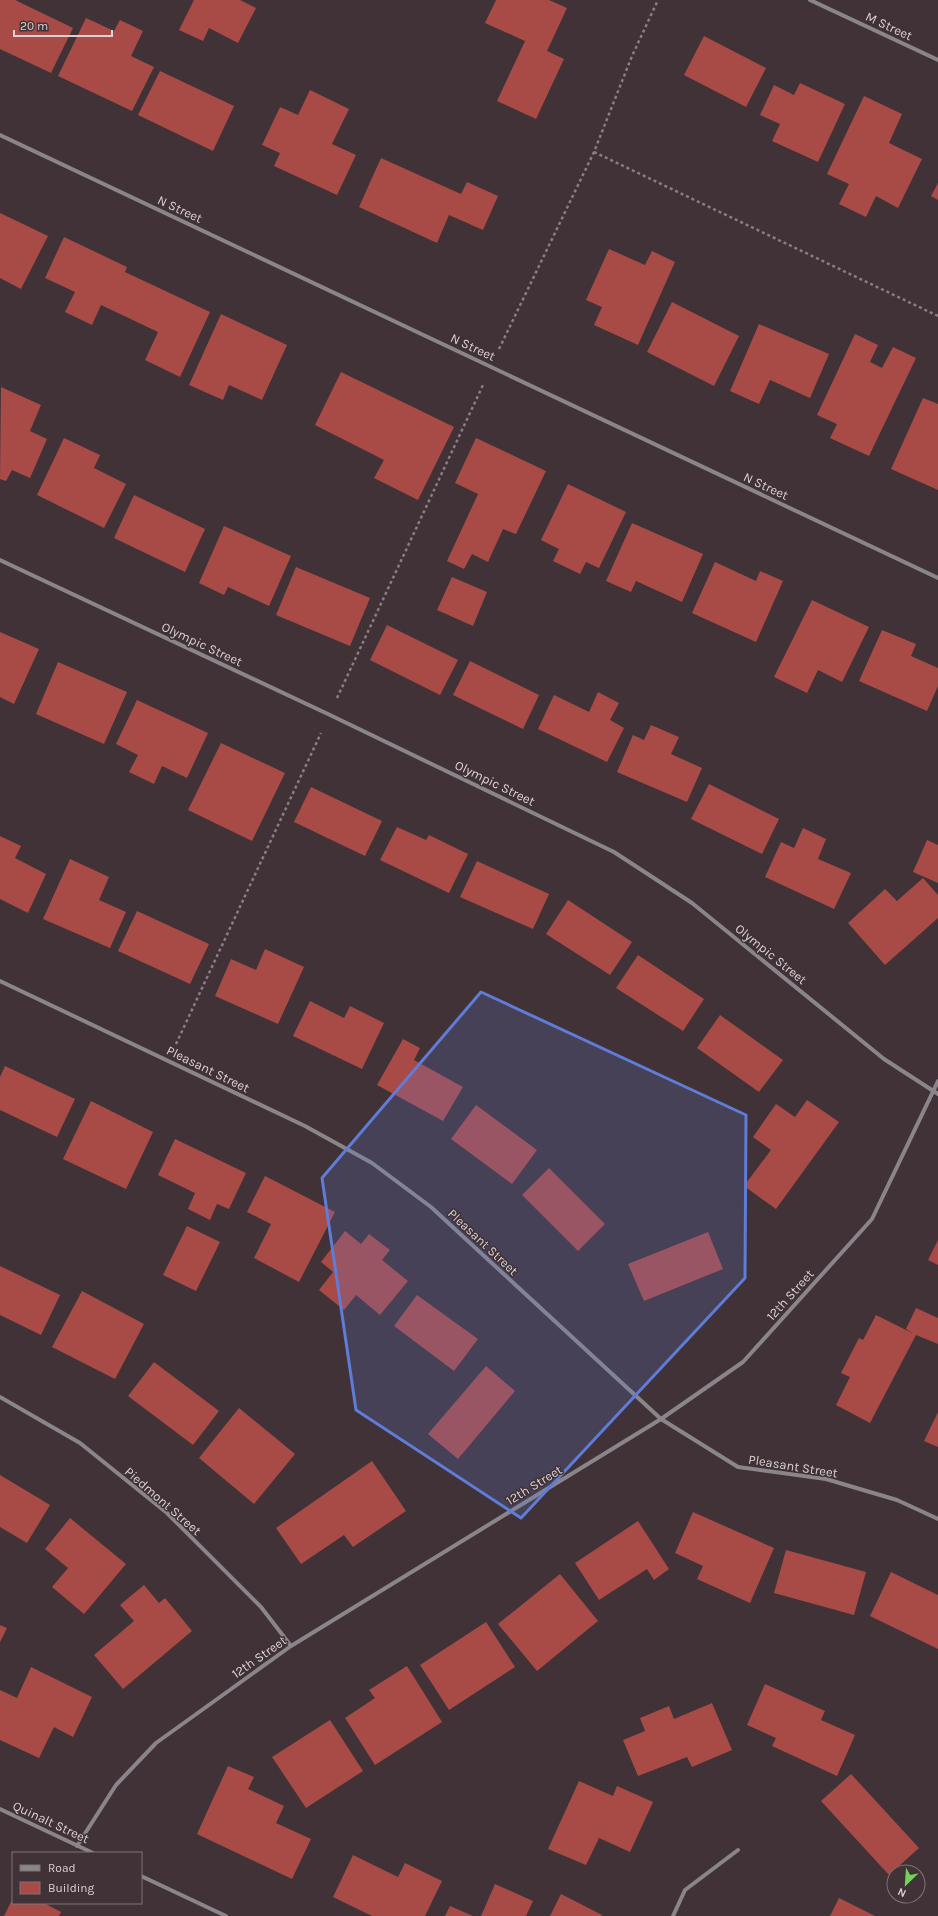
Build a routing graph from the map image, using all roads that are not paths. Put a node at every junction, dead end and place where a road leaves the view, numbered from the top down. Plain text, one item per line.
1 (810, 0) edge
2 (938, 60) edge
3 (0, 135) edge
4 (0, 560) edge
5 (938, 578) edge
6 (0, 981) edge
7 (938, 1081) edge
8 (933, 1092) junction
9 (938, 1094) edge
10 (0, 1397) edge
11 (661, 1419) junction
12 (938, 1519) edge
13 (291, 1646) junction
14 (0, 1810) edge
15 (77, 1846) junction
16 (738, 1850) dead end
17 (90, 1852) edge
18 (142, 1876) edge
19 (226, 1916) edge
20 (673, 1916) edge

1 - 2 street, M Street
3 - 5 street, N Street
4 - 8 street, Olympic Street
6 - 11 street, Pleasant Street
7 - 8 street, 12th Street
8 - 9 street, Olympic Street
8 - 11 street, 12th Street
10 - 13 street, Piedmont Street
11 - 12 street, Pleasant Street
11 - 13 street, 12th Street
13 - 15 street, 12th Street
14 - 15 street, Quinalt Street
15 - 17 street, Quinalt Street
16 - 20 street
18 - 19 street

